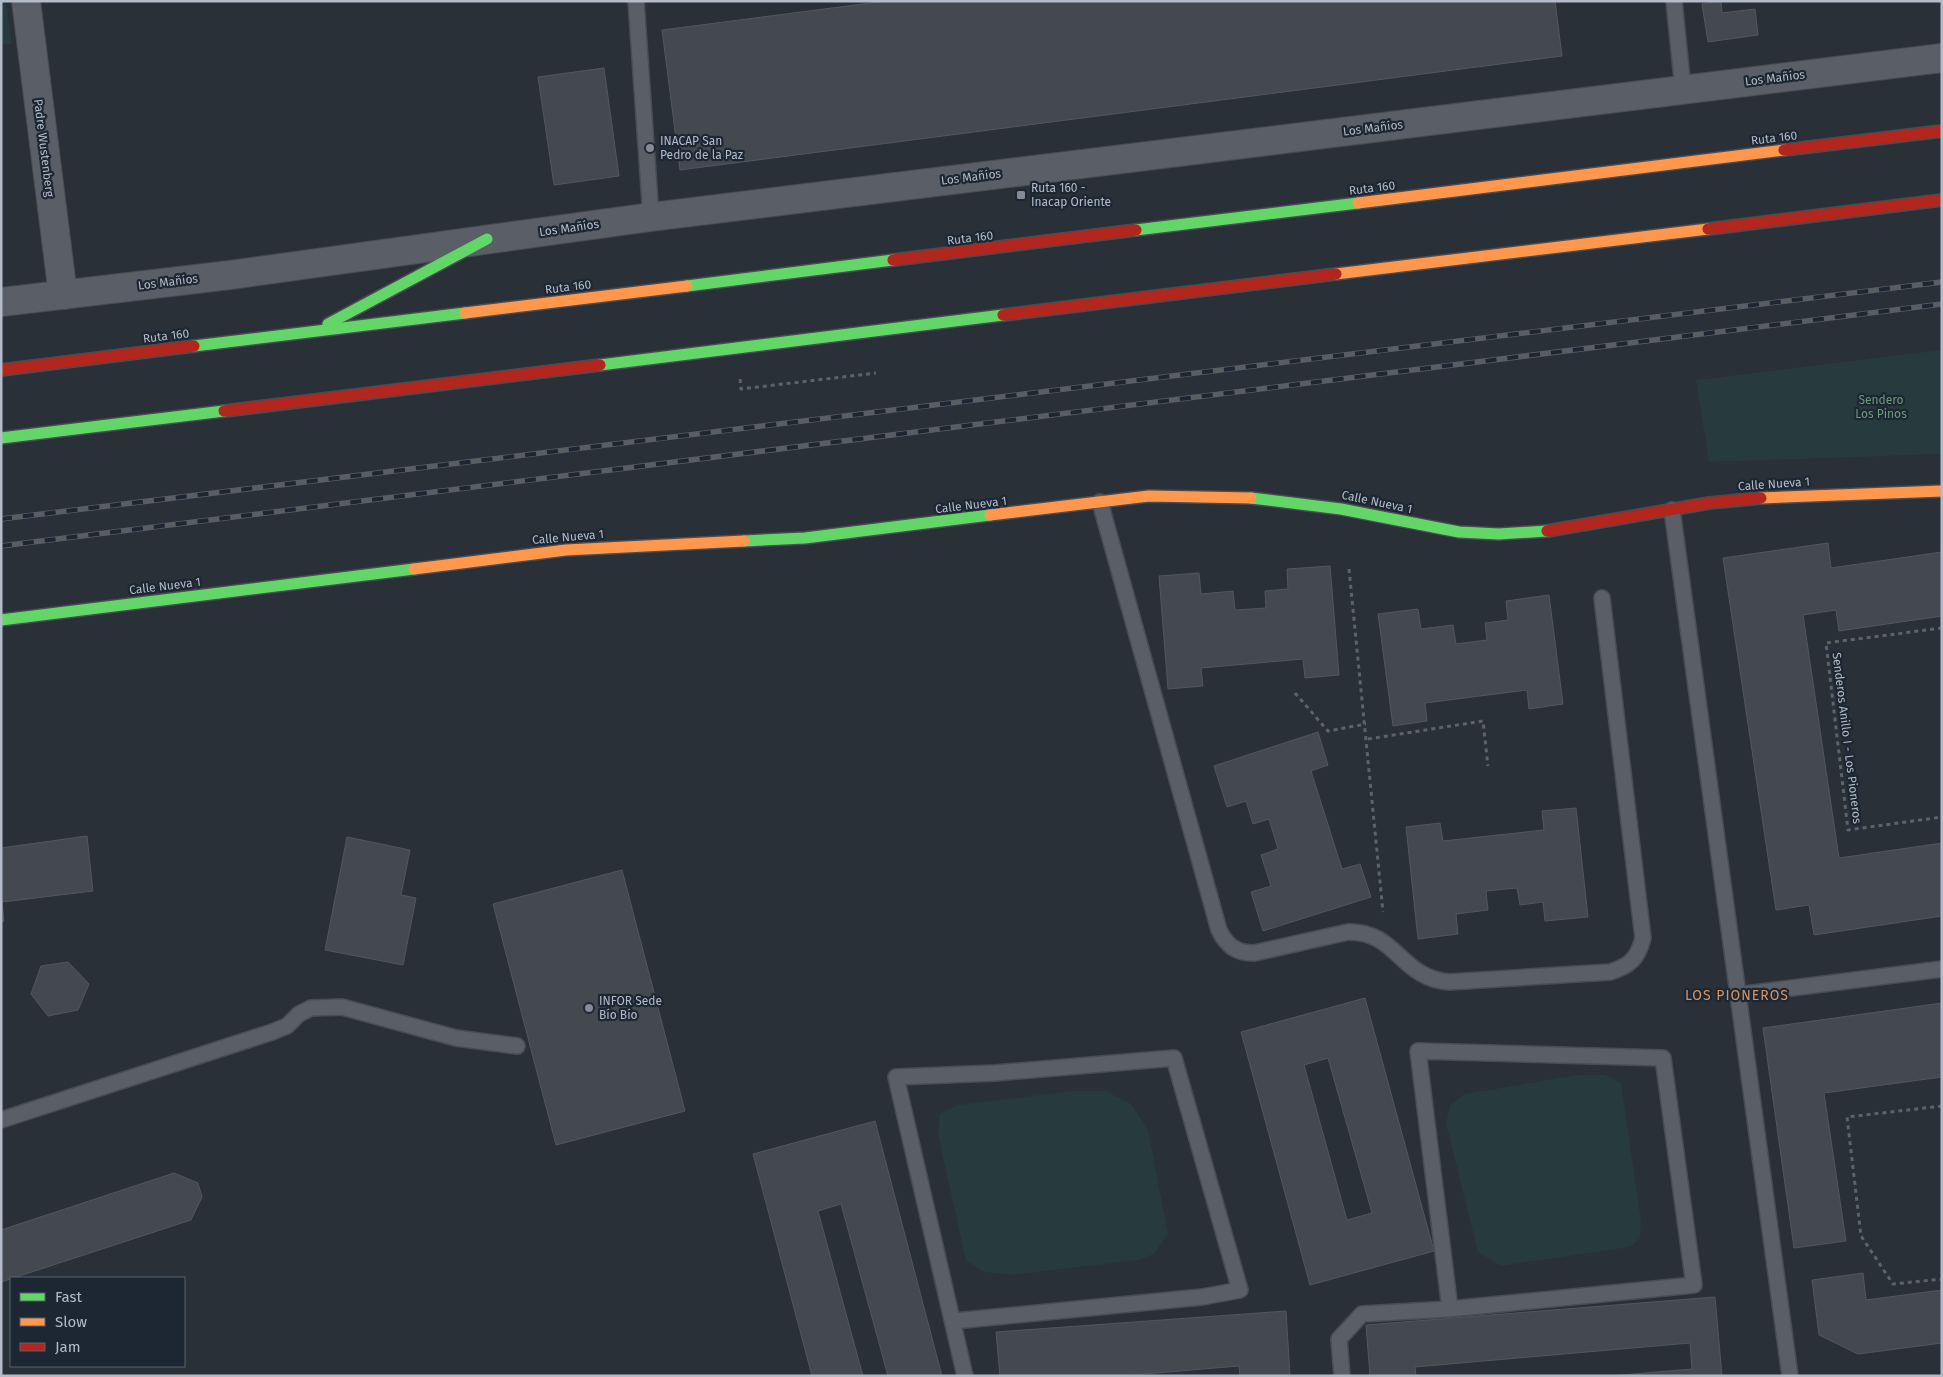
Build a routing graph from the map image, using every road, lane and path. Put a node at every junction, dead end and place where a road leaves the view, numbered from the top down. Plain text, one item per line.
1 (26, 1) edge
2 (636, 1) edge
3 (1674, 1) edge
4 (1942, 58) edge
5 (1683, 89) junction
6 (1942, 131) edge
7 (1942, 200) edge
8 (651, 217) junction
9 (487, 239) junction
10 (63, 295) junction
11 (1, 302) edge
12 (314, 332) junction
13 (736, 348) junction
14 (1, 370) edge
15 (876, 373) dead end
16 (1, 438) edge
17 (1942, 491) edge
18 (1100, 502) junction
19 (1672, 510) junction
20 (1349, 569) dead end
21 (1602, 598) dead end
22 (1, 620) edge
23 (1942, 628) edge
24 (1295, 693) dead end
25 (1366, 724) junction
26 (1368, 739) junction
27 (1488, 766) dead end
28 (1942, 817) edge
29 (1369, 934) junction
30 (1942, 969) edge
31 (1737, 995) junction
32 (516, 1046) dead end
33 (1942, 1106) edge
34 (1, 1120) edge
35 (1942, 1279) edge
36 (1450, 1308) junction
37 (954, 1322) junction
38 (965, 1376) edge
39 (1342, 1376) edge
40 (1790, 1376) edge

1 - 10 street, Padre Wustenberg
2 - 8 lane
3 - 5 lane
4 - 5 street, Los Mañíos
5 - 8 street, Los Mañíos
6 - 12 main road, Ruta 160
7 - 13 main road
8 - 9 street, Los Mañíos
9 - 10 street, Los Mañíos
9 - 12 main road
10 - 11 street, Los Mañíos
12 - 14 main road, Ruta 160
13 - 15 path
13 - 16 main road
17 - 19 main road, Calle Nueva 1
18 - 19 main road, Calle Nueva 1
18 - 22 main road, Calle Nueva 1
18 - 29 lane
19 - 31 lane
20 - 25 path
21 - 29 lane
23 - 28 path, Senderos Anillo I - Los Pioneros
24 - 25 path
25 - 26 path
26 - 27 path
26 - 29 path
30 - 31 lane
31 - 40 lane
32 - 34 lane
33 - 35 path
36 - 36 lane
36 - 39 lane
37 - 37 lane
37 - 38 lane

